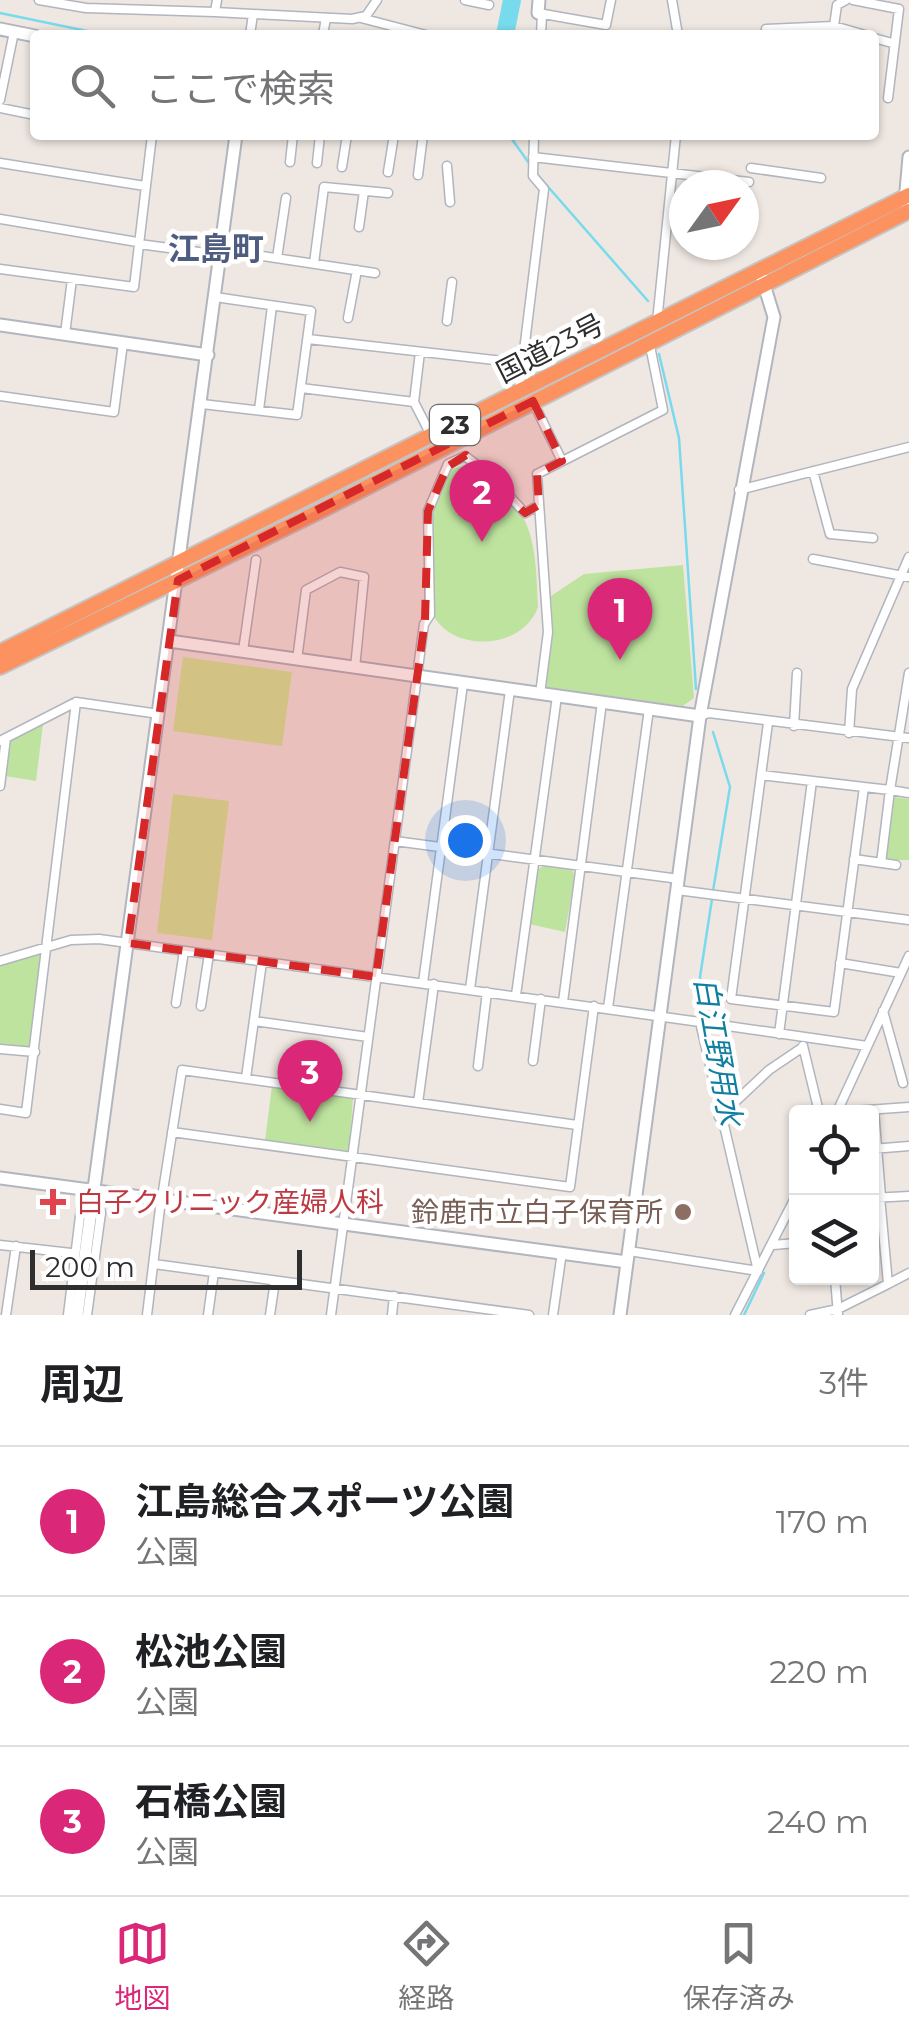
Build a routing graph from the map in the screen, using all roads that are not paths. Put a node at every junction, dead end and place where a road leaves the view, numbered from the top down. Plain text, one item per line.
1 (39, 0) edge
2 (217, 0) edge
3 (273, 0) edge
4 (377, 0) edge
5 (464, 0) edge
6 (611, 0) edge
7 (672, 0) edge
8 (846, 0) edge
9 (853, 0) edge
10 (64, 2) edge
11 (140, 5) edge
12 (489, 5) dead end
13 (540, 9) edge
14 (214, 12) junction
15 (253, 14) junction
16 (272, 15) junction
17 (326, 18) junction
18 (361, 18) junction
19 (834, 26) junction
20 (766, 28) dead end
21 (0, 29) edge
22 (251, 30) edge
23 (324, 30) edge
24 (407, 30) edge
25 (677, 30) edge
26 (848, 30) edge
27 (14, 32) junction
28 (30, 35) edge
29 (879, 39) edge
30 (892, 43) junction
31 (888, 98) dead end
32 (0, 100) edge
33 (0, 108) edge
34 (30, 114) edge
35 (151, 140) edge
36 (235, 140) edge
37 (293, 140) edge
38 (319, 140) edge
39 (345, 140) edge
40 (393, 140) edge
41 (422, 140) edge
42 (534, 140) edge
43 (675, 140) edge
44 (909, 157) edge
45 (533, 160) junction
46 (290, 162) dead end
47 (0, 163) edge
48 (317, 163) dead end
49 (448, 166) dead end
50 (342, 167) dead end
51 (751, 168) dead end
52 (672, 170) edge
53 (388, 172) dead end
54 (669, 174) edge
55 (418, 175) dead end
56 (821, 178) dead end
57 (145, 186) junction
58 (364, 191) junction
59 (388, 193) dead end
60 (669, 195) edge
61 (286, 198) dead end
62 (450, 202) dead end
63 (907, 203) edge
64 (0, 220) edge
65 (359, 227) dead end
66 (138, 243) junction
67 (221, 253) junction
68 (278, 258) junction
69 (314, 263) junction
70 (0, 269) edge
71 (357, 270) junction
72 (375, 272) dead end
73 (761, 278) junction
74 (72, 279) junction
75 (452, 282) dead end
76 (216, 298) junction
77 (272, 306) junction
78 (348, 318) dead end
79 (447, 321) dead end
80 (657, 322) junction
81 (0, 326) edge
82 (65, 334) junction
83 (308, 339) junction
84 (649, 341) junction
85 (122, 343) junction
86 (420, 352) junction
87 (208, 355) junction
88 (520, 363) junction
89 (301, 388) junction
90 (518, 391) junction
91 (0, 396) edge
92 (533, 401) junction
93 (414, 402) junction
94 (202, 404) junction
95 (259, 410) junction
96 (432, 437) junction
97 (909, 447) edge
98 (562, 461) junction
99 (813, 471) junction
100 (739, 490) junction
101 (539, 505) junction
102 (872, 538) dead end
103 (909, 557) edge
104 (813, 559) dead end
105 (256, 560) dead end
106 (181, 561) junction
107 (905, 577) edge
108 (178, 580) junction
109 (170, 640) junction
110 (243, 651) junction
111 (0, 652) edge
112 (297, 660) junction
113 (0, 667) edge
114 (355, 668) junction
115 (796, 673) dead end
116 (909, 673) edge
117 (417, 677) junction
118 (464, 684) junction
119 (510, 690) junction
120 (540, 694) junction
121 (556, 696) junction
122 (76, 702) junction
123 (602, 702) junction
124 (649, 709) junction
125 (159, 714) junction
126 (700, 716) junction
127 (768, 723) junction
128 (794, 726) junction
129 (849, 733) junction
130 (897, 737) junction
131 (909, 738) edge
132 (3, 739) edge
133 (760, 774) junction
134 (812, 781) junction
135 (0, 786) edge
136 (864, 787) junction
137 (890, 790) junction
138 (909, 793) edge
139 (395, 841) junction
140 (442, 848) junction
141 (488, 853) junction
142 (854, 859) junction
143 (535, 860) junction
144 (881, 863) junction
145 (896, 865) dead end
146 (580, 866) junction
147 (627, 872) junction
148 (678, 885) junction
149 (744, 898) junction
150 (795, 905) junction
151 (847, 912) junction
152 (909, 920) edge
153 (128, 944) junction
154 (49, 946) junction
155 (184, 951) junction
156 (208, 954) junction
157 (909, 956) edge
158 (0, 961) edge
159 (262, 962) junction
160 (840, 963) junction
161 (901, 973) junction
162 (376, 977) junction
163 (423, 982) junction
164 (434, 984) junction
165 (470, 989) junction
166 (487, 992) junction
167 (516, 995) junction
168 (542, 999) junction
169 (562, 1002) junction
170 (176, 1004) dead end
171 (782, 1005) junction
172 (201, 1006) dead end
173 (594, 1006) junction
174 (608, 1008) junction
175 (883, 1010) junction
176 (660, 1015) junction
177 (254, 1020) junction
178 (705, 1023) junction
179 (779, 1034) junction
180 (368, 1037) junction
181 (800, 1037) junction
182 (867, 1046) junction
183 (803, 1047) junction
184 (0, 1049) edge
185 (35, 1052) junction
186 (534, 1060) dead end
187 (478, 1066) dead end
188 (246, 1078) junction
189 (903, 1084) dead end
190 (360, 1095) junction
191 (418, 1103) junction
192 (817, 1105) edge
193 (841, 1105) edge
194 (909, 1107) edge
195 (0, 1109) edge
196 (879, 1110) edge
197 (723, 1116) junction
198 (577, 1125) junction
199 (172, 1132) junction
200 (909, 1146) edge
201 (879, 1148) edge
202 (351, 1157) junction
203 (0, 1178) edge
204 (94, 1188) junction
205 (909, 1196) edge
206 (879, 1198) edge
207 (161, 1203) junction
208 (879, 1204) edge
209 (789, 1213) edge
210 (344, 1222) junction
211 (879, 1236) edge
212 (884, 1236) junction
213 (789, 1244) edge
214 (0, 1245) edge
215 (774, 1245) junction
216 (16, 1246) junction
217 (562, 1252) junction
218 (71, 1253) dead end
219 (628, 1256) junction
220 (154, 1264) junction
221 (758, 1271) junction
222 (214, 1272) junction
223 (909, 1273) edge
224 (274, 1281) junction
225 (888, 1284) junction
226 (836, 1285) edge
227 (334, 1288) junction
228 (394, 1296) junction
229 (458, 1310) edge
230 (838, 1312) edge
231 (6, 1315) edge
232 (68, 1315) edge
233 (77, 1315) edge
234 (87, 1315) edge
235 (147, 1315) edge
236 (208, 1315) edge
237 (270, 1315) edge
238 (331, 1315) edge
239 (392, 1315) edge
240 (529, 1315) edge
241 (553, 1315) edge
242 (620, 1315) edge
243 (736, 1315) edge
244 (810, 1315) edge

1 - 10 street
2 - 14 street
3 - 16 street
4 - 18 street
5 - 12 street
6 - 13 street
7 - 25 street
8 - 19 street
9 - 30 street
10 - 11 street
11 - 14 street
14 - 15 street
15 - 16 street
15 - 22 street
16 - 17 street
17 - 18 street
17 - 23 street
18 - 24 street
19 - 20 street
19 - 26 street
21 - 27 street
27 - 28 street
27 - 32 street
29 - 30 street
30 - 31 street
33 - 34 street
35 - 57 street
36 - 67 street
37 - 46 street
38 - 48 street
39 - 50 street
40 - 53 street
41 - 55 street
42 - 45 street
43 - 52 street
44 - 63 street
45 - 54 street
45 - 88 street
47 - 57 street
49 - 62 street
51 - 56 street
57 - 66 street
58 - 59 street
58 - 65 street
58 - 69 street
60 - 80 street
61 - 68 street
63 - 73 highway, 国道23号 / 23
64 - 66 street
66 - 67 street
66 - 74 street
67 - 68 street
67 - 76 street
68 - 69 street
69 - 71 street
70 - 74 street
71 - 72 street
71 - 78 street
73 - 80 highway, 国道23号 / 23
73 - 84 highway, 国道23号 / 23
73 - 100 street
74 - 82 street
75 - 79 street
76 - 77 street
76 - 87 street
77 - 83 street
77 - 95 street
80 - 90 highway, 国道23号 / 23
81 - 82 street
82 - 85 street
83 - 86 street
83 - 89 street
84 - 92 highway, 国道23号 / 23
84 - 98 street
85 - 87 street
85 - 91 street
86 - 88 street
86 - 93 street
87 - 94 street
88 - 90 street
89 - 93 street
89 - 95 street
90 - 96 highway, 国道23号 / 23
92 - 98 street
92 - 108 highway, 国道23号 / 23
93 - 96 street
94 - 95 street
94 - 106 street
96 - 106 highway, 国道23号 / 23
97 - 99 street
98 - 101 street
99 - 100 street
99 - 102 street
100 - 126 street
101 - 117 street
101 - 120 street
103 - 107 street
104 - 107 street
105 - 110 street
106 - 108 street
106 - 111 highway, 国道23号 / 23
107 - 129 street
108 - 109 street
108 - 113 highway, 国道23号 / 23
109 - 110 street
109 - 125 street
110 - 112 street
112 - 114 street
112 - 114 street
114 - 117 street
115 - 128 street
116 - 130 street
117 - 118 street
117 - 139 street
118 - 119 street
118 - 140 street
119 - 120 street
119 - 141 street
120 - 121 street
121 - 123 street
121 - 143 street
122 - 125 street
122 - 132 street
122 - 154 street
123 - 124 street
123 - 146 street
124 - 126 street
124 - 147 street
125 - 153 street
126 - 127 street
126 - 148 street
127 - 128 street
127 - 133 street
128 - 129 street
129 - 130 street
130 - 131 street
130 - 137 street
132 - 135 street
133 - 134 street
133 - 149 street
134 - 136 street
134 - 150 street
136 - 137 street
136 - 142 street
137 - 138 street
137 - 144 street
139 - 140 street
139 - 162 street
140 - 141 street
140 - 163 street
141 - 143 street
141 - 165 street
142 - 144 street
142 - 151 street
143 - 146 street
143 - 167 street
144 - 145 street
146 - 147 street
146 - 169 street
147 - 148 street
147 - 174 street
148 - 149 street
148 - 176 street
149 - 150 street
149 - 171 street
150 - 151 street
150 - 171 street
151 - 152 street
151 - 160 street
153 - 154 street
153 - 155 street
153 - 204 street
154 - 158 street
154 - 185 street
155 - 156 street
155 - 170 street
156 - 159 street
156 - 172 street
157 - 161 street
159 - 162 street
159 - 177 street
160 - 161 street
160 - 171 street
161 - 175 street
162 - 163 street
162 - 180 street
163 - 164 street
164 - 165 street
164 - 191 street
165 - 166 street
166 - 167 street
166 - 187 street
167 - 168 street
168 - 169 street
168 - 186 street
169 - 173 street
171 - 179 street
173 - 174 street
173 - 198 street
174 - 176 street
175 - 182 street
175 - 189 street
176 - 178 street
176 - 219 street
177 - 180 street
177 - 188 street
178 - 179 street
178 - 197 street
179 - 181 street
180 - 190 street
181 - 182 street
181 - 183 street
182 - 193 street
183 - 192 street
183 - 197 street
184 - 185 street
185 - 195 street
188 - 190 street
188 - 199 street
190 - 191 street
190 - 202 street
191 - 198 street
194 - 196 street
197 - 221 street
198 - 202 street
199 - 202 street
199 - 207 street
200 - 201 street
202 - 210 street
203 - 204 street
204 - 207 street
204 - 232 street
204 - 233 street
204 - 234 street
205 - 206 street
207 - 210 street
207 - 220 street
208 - 212 street
209 - 215 street
210 - 217 street
210 - 227 street
211 - 212 street
212 - 225 street
213 - 215 street
214 - 216 street
215 - 221 street
216 - 218 street
216 - 231 street
217 - 219 street
217 - 241 street
219 - 221 street
219 - 242 street
220 - 222 street
220 - 235 street
221 - 243 street
222 - 224 street
222 - 236 street
223 - 225 street
224 - 227 street
224 - 237 street
225 - 230 street
226 - 230 street
227 - 228 street
227 - 238 street
228 - 229 street
228 - 239 street
229 - 240 street
230 - 244 street

